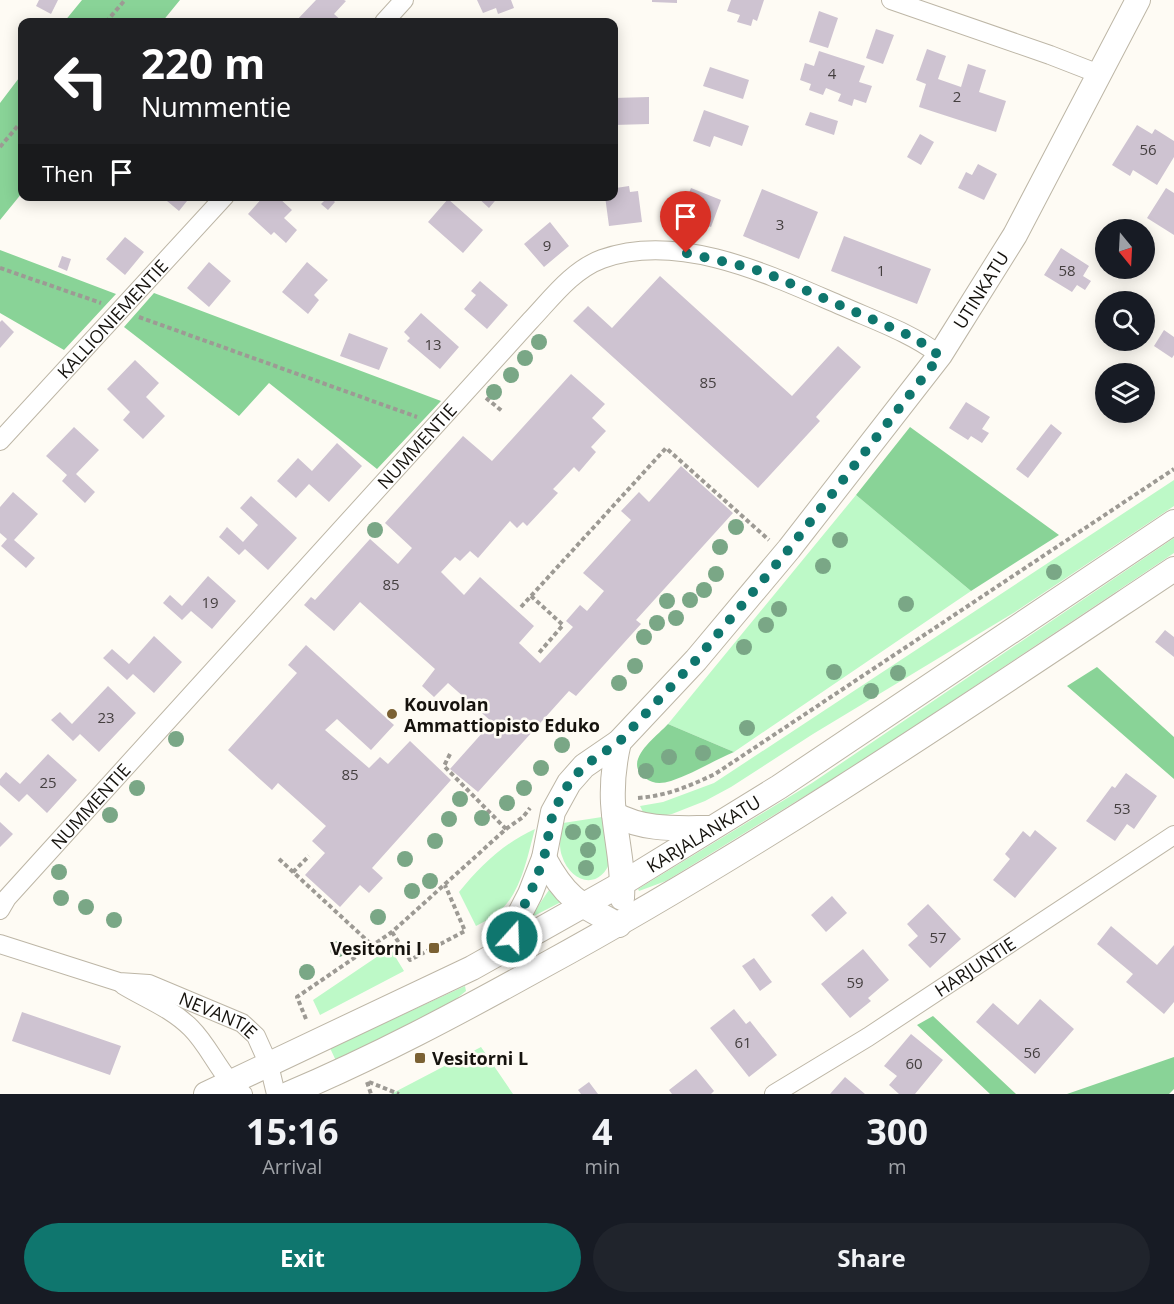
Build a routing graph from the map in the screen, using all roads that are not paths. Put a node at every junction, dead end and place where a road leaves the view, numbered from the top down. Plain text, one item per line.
1 (404, 0) edge
2 (891, 0) edge
3 (1138, 0) edge
4 (388, 18) edge
5 (1099, 74) junction
6 (220, 201) edge
7 (940, 356) junction
8 (0, 441) edge
9 (1174, 522) edge
10 (1174, 569) edge
11 (619, 742) junction
12 (623, 806) junction
13 (714, 828) junction
14 (1174, 835) edge
15 (544, 858) junction
16 (623, 883) junction
17 (583, 906) junction
18 (0, 910) edge
19 (619, 925) junction
20 (0, 944) edge
21 (509, 948) junction
22 (119, 982) junction
23 (269, 1065) junction
24 (236, 1089) edge
25 (206, 1094) edge
26 (276, 1094) edge
27 (288, 1094) edge
28 (774, 1094) edge

1 - 4 street
2 - 5 street
3 - 5 main road, UTINKATU
5 - 7 main road, UTINKATU
6 - 8 street, KALLIONIEMENTIE
7 - 11 main road, UTINKATU
7 - 18 street, NUMMENTIE
9 - 13 main road, KARJALANKATU
10 - 19 main road, KARJALANKATU
11 - 12 main road
11 - 15 main road, UTINKATU
12 - 13 main road
12 - 16 main road
13 - 16 main road, KARJALANKATU
14 - 28 street, HARJUNTIE
15 - 17 main road
15 - 21 main road, UTINKATU
16 - 17 main road, KARJALANKATU
16 - 19 main road
17 - 19 main road
17 - 21 main road, KARJALANKATU
19 - 27 main road, KARJALANKATU
20 - 22 street, NEVANTIE
21 - 23 main road, KARJALANKATU
22 - 23 street, NEVANTIE
22 - 24 street, NEVANTIE
23 - 24 main road, KARJALANKATU
23 - 26 street, NEVANTIE
24 - 25 main road, KARJALANKATU

